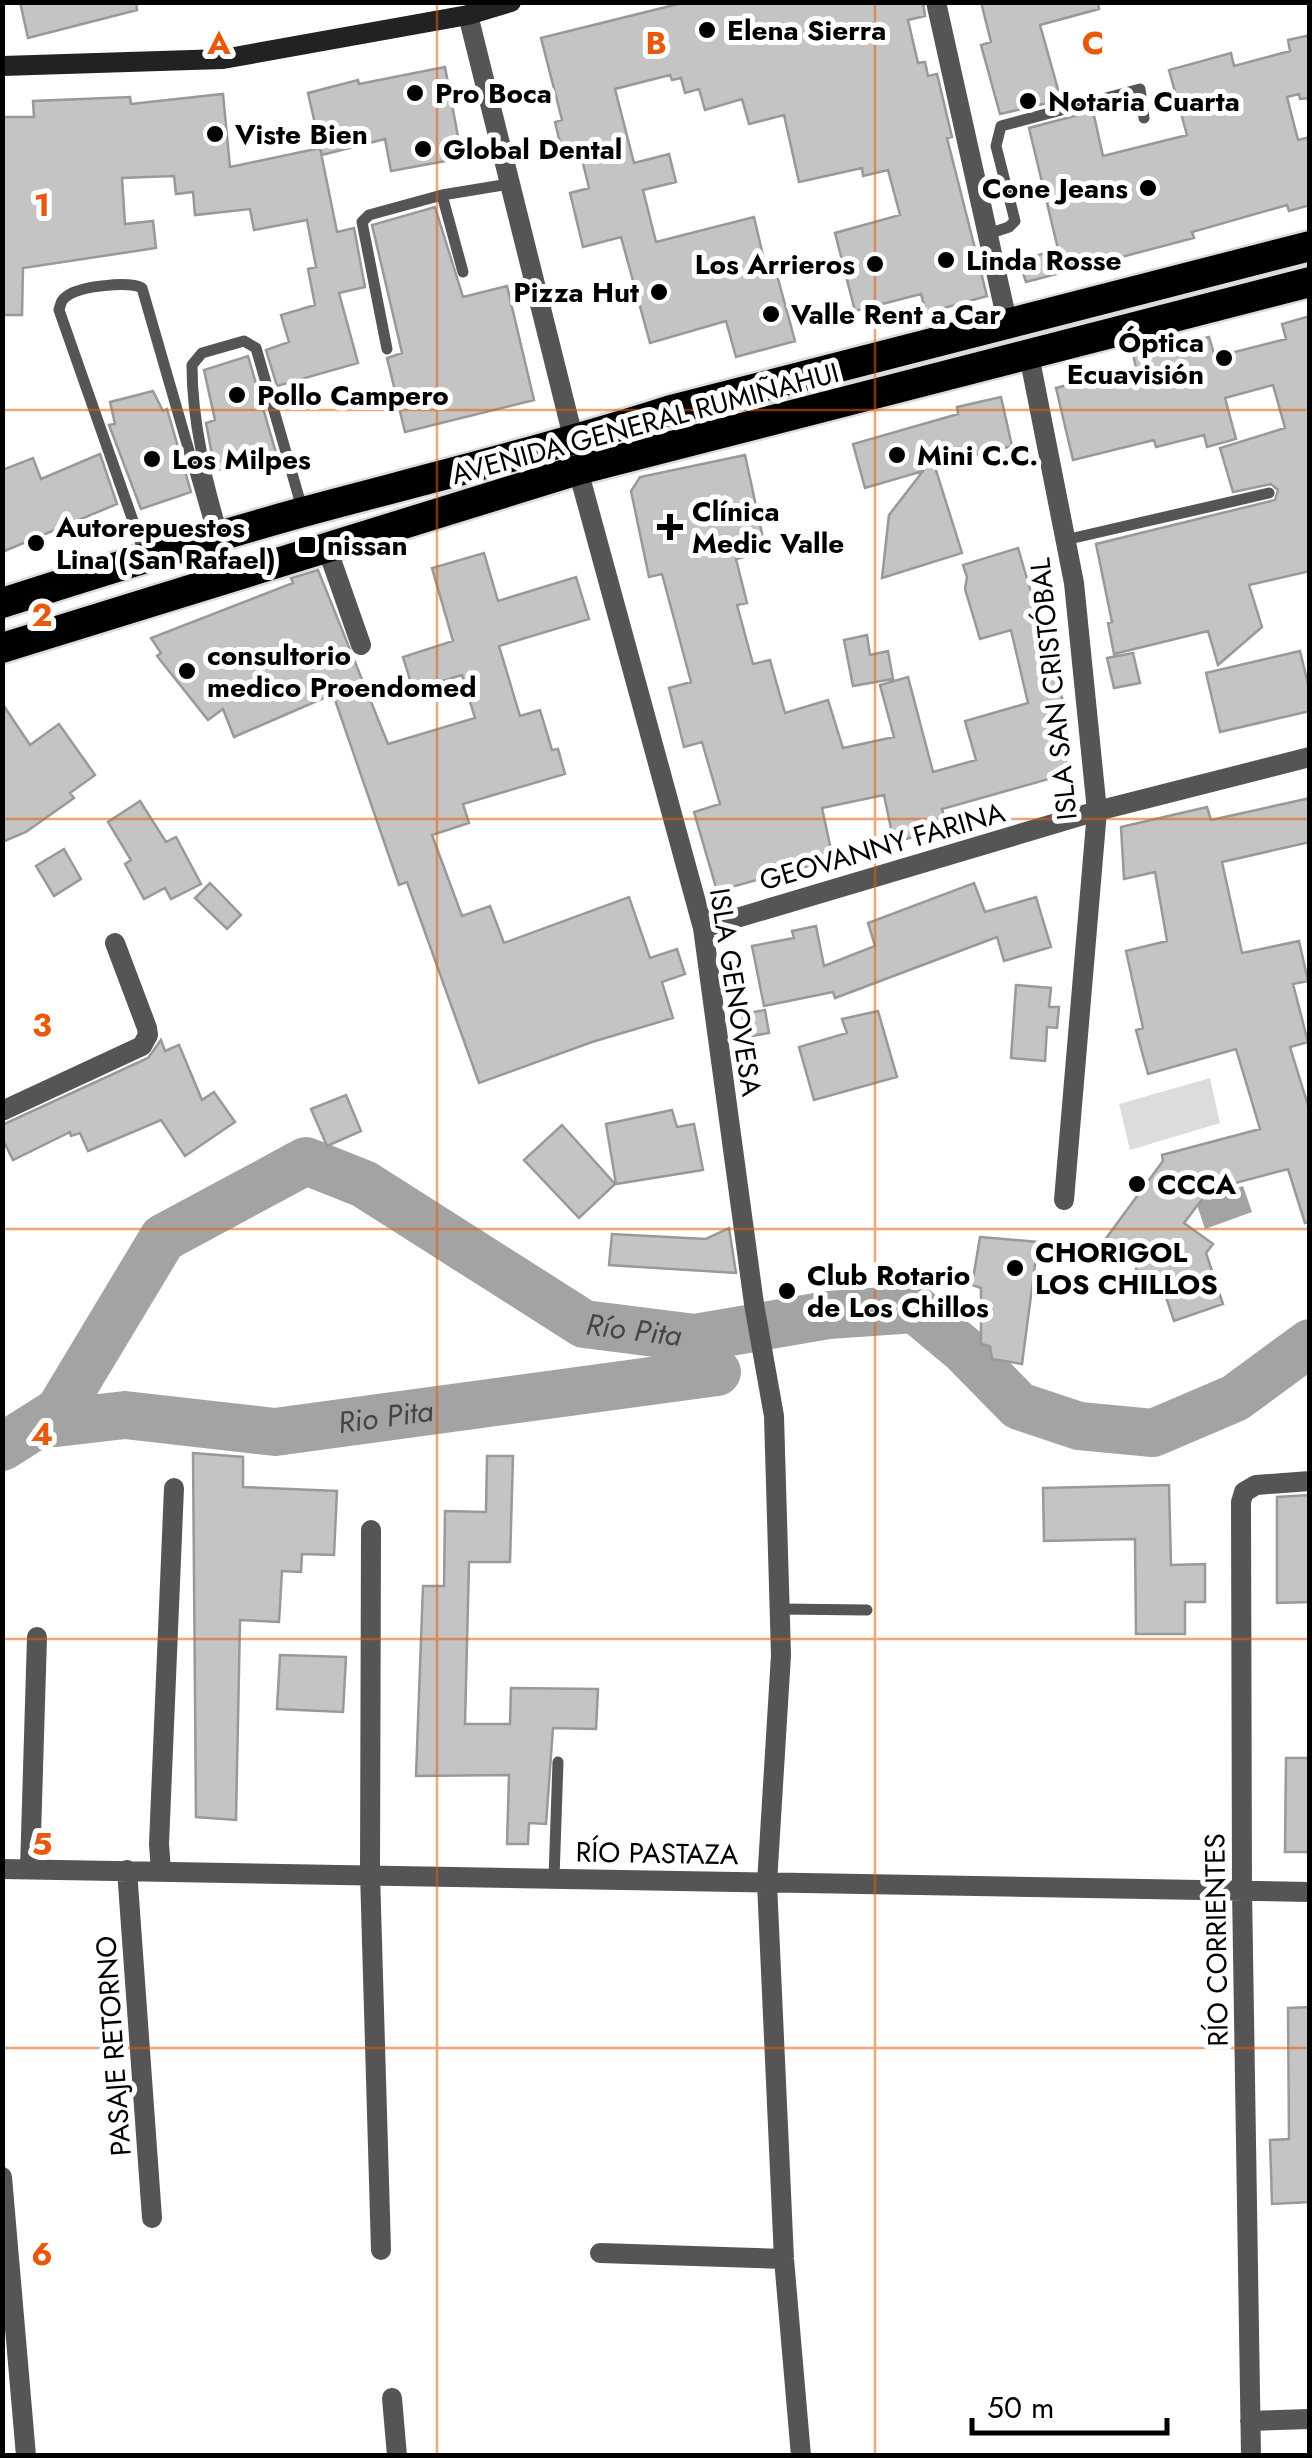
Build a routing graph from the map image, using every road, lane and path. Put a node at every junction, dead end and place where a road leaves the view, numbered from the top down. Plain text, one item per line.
1 (511, 2) edge
2 (936, 2) edge
3 (468, 15) junction
4 (2, 66) edge
5 (1144, 118) dead end
6 (509, 184) junction
7 (442, 195) junction
8 (988, 234) junction
9 (1310, 246) edge
10 (463, 272) dead end
11 (1310, 282) edge
12 (1007, 321) junction
13 (387, 348) dead end
14 (1029, 354) junction
15 (576, 456) junction
16 (1269, 493) dead end
17 (303, 512) junction
18 (219, 537) junction
19 (1065, 540) junction
20 (327, 548) junction
21 (146, 559) junction
22 (2, 603) edge
23 (361, 645) dead end
24 (2, 648) edge
25 (1310, 757) edge
26 (1097, 812) junction
27 (703, 928) junction
28 (115, 943) dead end
29 (2, 1111) edge
30 (1064, 1200) dead end
31 (1310, 1481) edge
32 (174, 1488) dead end
33 (371, 1530) dead end
34 (780, 1610) junction
35 (868, 1610) dead end
36 (37, 1636) dead end
37 (558, 1762) dead end
38 (2, 1868) edge
39 (30, 1869) junction
40 (127, 1870) junction
41 (161, 1871) junction
42 (370, 1873) junction
43 (554, 1878) junction
44 (767, 1883) junction
45 (1242, 1890) junction
46 (1310, 1892) edge
47 (2, 2177) edge
48 (152, 2218) dead end
49 (381, 2250) dead end
50 (600, 2253) dead end
51 (784, 2259) junction
52 (9, 2336) edge
53 (392, 2398) dead end
54 (1310, 2419) edge
55 (1250, 2420) junction
56 (26, 2456) edge
57 (398, 2456) edge
58 (801, 2456) edge
59 (1251, 2456) edge

1 - 3 main road
2 - 8 street
3 - 4 main road
3 - 6 street, ISLA GENOVESA
5 - 8 lane
6 - 7 lane
6 - 15 street, ISLA GENOVESA
7 - 10 lane
7 - 13 lane
8 - 12 street
9 - 12 highway, AVENIDA GENERAL RUMIÑAHUI
11 - 14 highway, AVENIDA GENERAL RUMIÑAHUI
12 - 15 highway, AVENIDA GENERAL RUMIÑAHUI
14 - 15 highway, AVENIDA GENERAL RUMIÑAHUI
14 - 19 street, ISLA SAN CRISTÓBAL
15 - 17 highway, AVENIDA GENERAL RUMIÑAHUI
15 - 20 highway, AVENIDA GENERAL RUMIÑAHUI
15 - 27 street, ISLA GENOVESA
16 - 19 lane
17 - 18 highway, AVENIDA GENERAL RUMIÑAHUI
17 - 18 lane
18 - 21 highway, AVENIDA GENERAL RUMIÑAHUI
18 - 21 lane
19 - 26 street, ISLA SAN CRISTÓBAL
20 - 23 street
20 - 24 highway, AVENIDA GENERAL RUMIÑAHUI
21 - 22 highway, AVENIDA GENERAL RUMIÑAHUI
25 - 26 street, GEOVANNY FARINA
26 - 27 street, GEOVANNY FARINA
26 - 30 street, ISLA SAN CRISTÓBAL
27 - 34 street, ISLA GENOVESA
28 - 29 street
31 - 45 street, RÍO CORRIENTES
32 - 41 street
33 - 42 street
34 - 35 lane
34 - 44 street, ISLA GENOVESA
36 - 39 street
37 - 43 lane
38 - 39 street, RÍO PASTAZA
39 - 40 street, RÍO PASTAZA
40 - 41 street, RÍO PASTAZA
40 - 48 street, PASAJE RETORNO
41 - 42 street, RÍO PASTAZA
42 - 43 street, RÍO PASTAZA
42 - 49 street
43 - 44 street, RÍO PASTAZA
44 - 45 street, RÍO PASTAZA
44 - 51 street, ISLA GENOVESA
45 - 46 street, RÍO PASTAZA
45 - 55 street, RÍO CORRIENTES
47 - 52 street
50 - 51 street
51 - 58 street, ISLA GENOVESA
52 - 56 street
53 - 57 street
54 - 55 street
55 - 59 street, RÍO CORRIENTES

